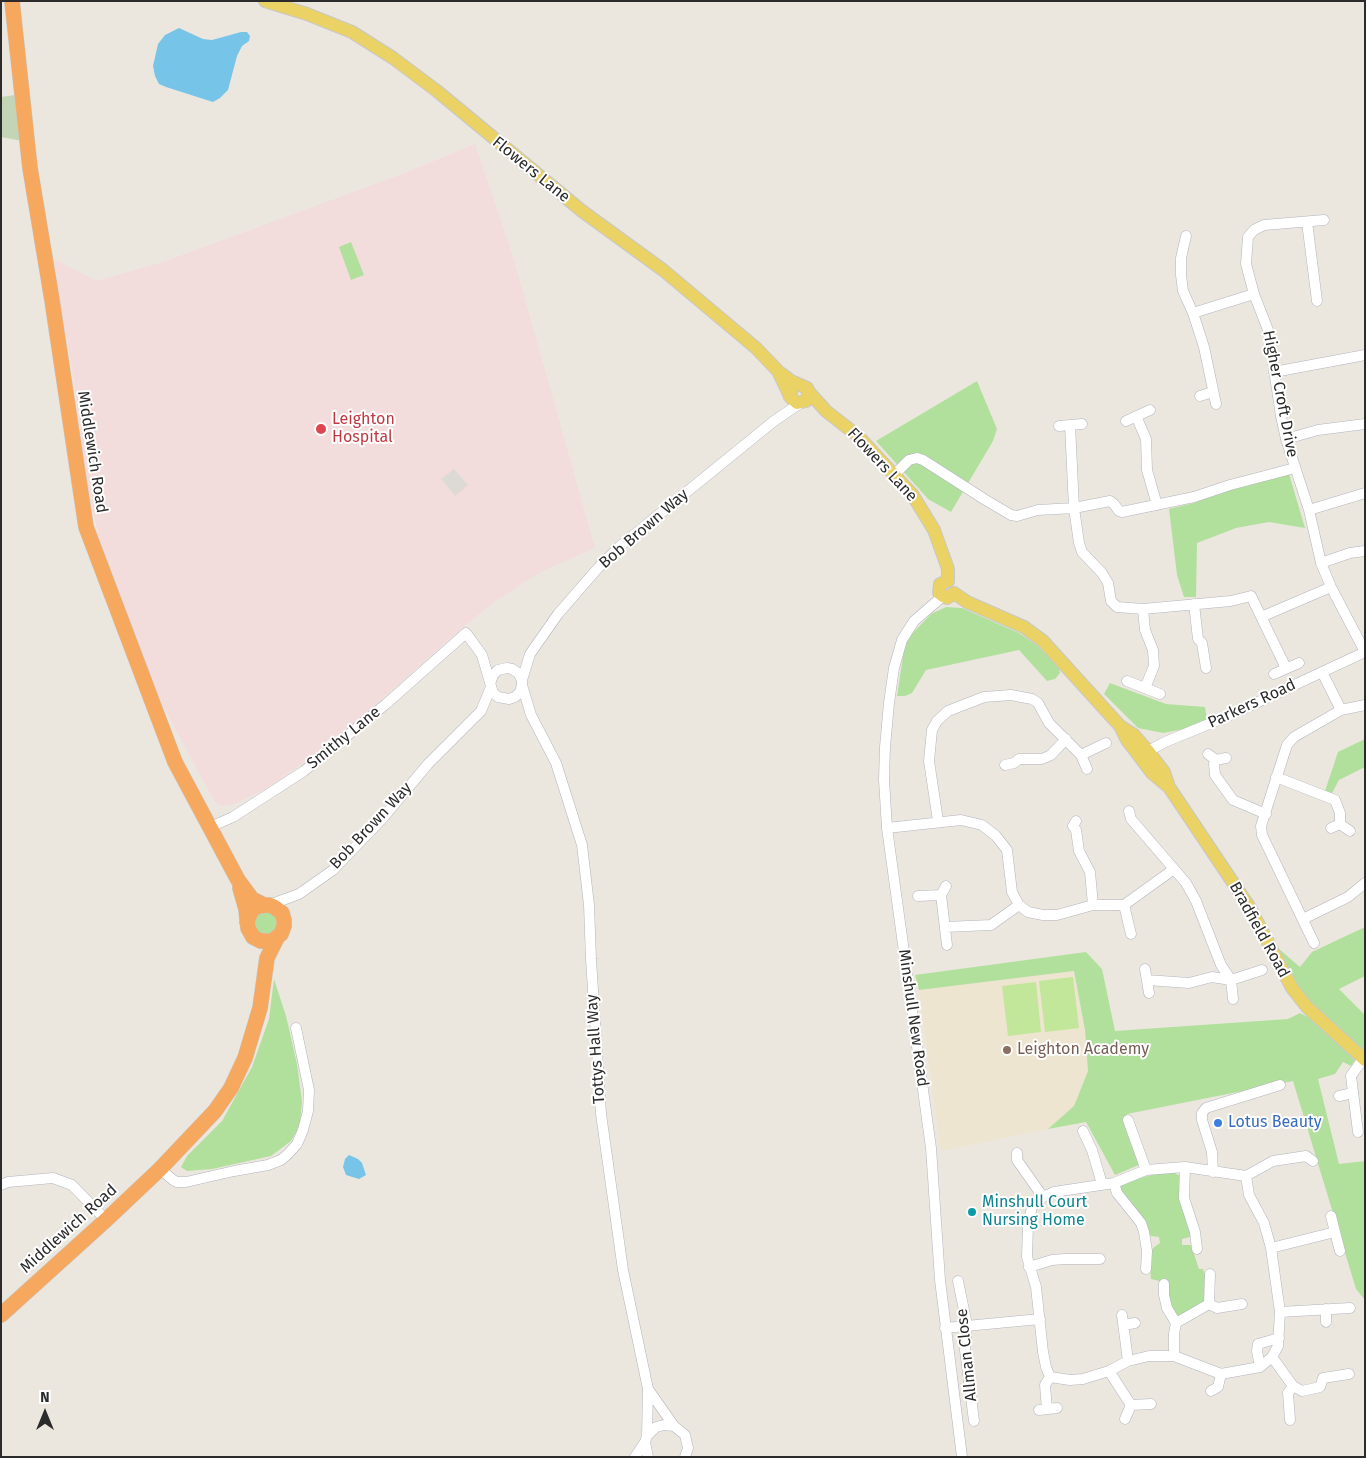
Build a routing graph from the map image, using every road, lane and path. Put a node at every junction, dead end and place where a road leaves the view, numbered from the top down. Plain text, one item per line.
1 (12, 1) edge
2 (265, 1) edge
3 (1324, 220) dead end
4 (1308, 222) junction
5 (1186, 236) dead end
6 (1254, 294) junction
7 (1317, 301) dead end
8 (1193, 313) junction
9 (1365, 355) edge
10 (778, 371) junction
11 (1274, 372) junction
12 (799, 384) junction
13 (809, 392) junction
14 (1213, 392) junction
15 (1200, 396) dead end
16 (795, 400) junction
17 (1216, 404) dead end
18 (1150, 410) dead end
19 (826, 411) junction
20 (1136, 416) junction
21 (1126, 421) dead end
22 (1082, 424) dead end
23 (1365, 424) edge
24 (1286, 439) junction
25 (1295, 468) junction
26 (894, 475) junction
27 (1365, 493) edge
28 (1157, 505) junction
29 (1074, 508) junction
30 (1309, 510) junction
31 (1365, 551) edge
32 (1321, 563) junction
33 (1331, 587) junction
34 (948, 595) junction
35 (1194, 604) junction
36 (1143, 609) junction
37 (1261, 617) junction
38 (1365, 652) edge
39 (530, 654) junction
40 (482, 655) junction
41 (1299, 663) dead end
42 (505, 668) junction
43 (1206, 668) dead end
44 (1286, 668) junction
45 (1322, 672) junction
46 (1274, 674) dead end
47 (1127, 681) dead end
48 (522, 683) junction
49 (491, 684) junction
50 (1145, 688) junction
51 (1160, 694) dead end
52 (507, 699) junction
53 (1365, 705) edge
54 (1341, 710) junction
55 (481, 711) junction
56 (531, 715) junction
57 (1066, 739) junction
58 (1106, 743) dead end
59 (1144, 754) junction
60 (1081, 756) junction
61 (1217, 757) dead end
62 (1012, 767) dead end
63 (1087, 770) dead end
64 (1276, 777) junction
65 (1266, 814) junction
66 (1128, 818) dead end
67 (938, 821) junction
68 (1072, 825) dead end
69 (210, 827) junction
70 (887, 828) junction
71 (1350, 831) dead end
72 (1174, 869) junction
73 (238, 880) junction
74 (1365, 884) edge
75 (299, 894) junction
76 (918, 896) dead end
77 (266, 905) junction
78 (1018, 905) junction
79 (1093, 905) junction
80 (1124, 905) junction
81 (1303, 919) junction
82 (284, 920) junction
83 (247, 922) junction
84 (945, 927) junction
85 (1131, 934) dead end
86 (277, 938) junction
87 (257, 940) junction
88 (1314, 943) dead end
89 (947, 945) dead end
90 (1145, 969) dead end
91 (264, 970) junction
92 (1262, 970) dead end
93 (1147, 980) junction
94 (1231, 980) junction
95 (1149, 993) dead end
96 (1233, 999) dead end
97 (296, 1028) dead end
98 (1364, 1059) edge
99 (1280, 1085) dead end
100 (1353, 1093) junction
101 (1339, 1096) dead end
102 (1128, 1120) dead end
103 (1083, 1131) dead end
104 (1358, 1132) dead end
105 (1015, 1159) dead end
106 (1312, 1161) dead end
107 (1185, 1167) junction
108 (160, 1169) junction
109 (1146, 1170) junction
110 (1214, 1172) junction
111 (1246, 1176) junction
112 (1114, 1183) junction
113 (1102, 1184) junction
114 (1, 1185) edge
115 (1043, 1197) junction
116 (1331, 1216) dead end
117 (106, 1220) junction
118 (1335, 1232) junction
119 (1185, 1241) dead end
120 (1271, 1248) junction
121 (1340, 1251) dead end
122 (1100, 1259) dead end
123 (1030, 1267) junction
124 (1146, 1269) dead end
125 (1210, 1274) dead end
126 (958, 1281) dead end
127 (1164, 1284) dead end
128 (1209, 1304) junction
129 (1242, 1304) dead end
130 (1350, 1308) dead end
131 (1326, 1309) junction
132 (1280, 1312) junction
133 (1, 1315) edge
134 (1040, 1319) junction
135 (1326, 1322) dead end
136 (1135, 1323) dead end
137 (1176, 1323) junction
138 (967, 1325) junction
139 (945, 1328) junction
140 (1279, 1338) junction
141 (1174, 1356) junction
142 (1272, 1357) junction
143 (1128, 1361) junction
144 (1260, 1367) junction
145 (1109, 1371) junction
146 (1220, 1374) junction
147 (1349, 1374) dead end
148 (1050, 1377) junction
149 (1293, 1386) junction
150 (648, 1389) junction
151 (1217, 1390) dead end
152 (1151, 1404) dead end
153 (1131, 1405) junction
154 (1048, 1409) dead end
155 (976, 1417) dead end
156 (1125, 1419) dead end
157 (1290, 1420) dead end
158 (674, 1426) junction
159 (646, 1439) junction
160 (687, 1454) edge
161 (635, 1457) edge
162 (648, 1457) edge
163 (962, 1457) edge

1 - 69 highway, Middlewich Road
2 - 10 main road, Flowers Lane
3 - 4 street, Higher Croft Drive
4 - 6 street, Higher Croft Drive
4 - 7 street
5 - 8 street
6 - 8 street
6 - 11 street, Higher Croft Drive
8 - 14 street
9 - 11 street
10 - 12 main road, Flowers Lane
10 - 16 main road, Flowers Lane
11 - 24 street, Higher Croft Drive
12 - 13 main road
12 - 16 main road
13 - 16 main road
13 - 19 main road, Flowers Lane
14 - 15 street
14 - 17 street
16 - 19 main road, Flowers Lane
16 - 39 street, Bob Brown Way
18 - 20 street
19 - 26 main road, Flowers Lane
20 - 21 street
20 - 28 street
22 - 29 street
23 - 24 street
24 - 25 street, Higher Croft Drive
25 - 28 street
25 - 30 street, Higher Croft Drive
26 - 29 street
26 - 34 main road, Flowers Lane
27 - 30 street
28 - 29 street
29 - 36 street
30 - 32 street, Higher Croft Drive
31 - 32 street
32 - 33 street, Higher Croft Drive
33 - 37 street
33 - 38 street, Higher Croft Drive
34 - 59 main road, Bradfield Road
34 - 70 street, Minshull New Road
35 - 36 street
35 - 37 street
35 - 43 street
36 - 50 street
37 - 44 street
38 - 45 street, Parkers Road
39 - 42 street, Bob Brown Way
39 - 48 street, Bob Brown Way
40 - 42 street
40 - 49 street
40 - 69 street, Smithy Lane
41 - 44 street
42 - 48 street
42 - 49 street
44 - 46 street
45 - 54 street
45 - 59 street, Parkers Road
47 - 50 street
48 - 52 street
48 - 56 street, Tottys Hall Way
49 - 52 street
49 - 55 street, Bob Brown Way
50 - 51 street
52 - 55 street, Bob Brown Way
52 - 56 street, Tottys Hall Way
53 - 54 street
54 - 64 street
55 - 75 street, Bob Brown Way
56 - 150 street, Tottys Hall Way
57 - 60 street
57 - 62 street
57 - 67 street
58 - 60 street
59 - 98 main road, Bradfield Road
60 - 63 street
61 - 65 street
64 - 65 street
64 - 71 street
65 - 81 street
66 - 72 street
67 - 70 street
67 - 78 street
68 - 79 street
69 - 73 highway, Middlewich Road
70 - 139 street, Minshull New Road
72 - 80 street
72 - 94 street
73 - 77 highway, Middlewich Road
73 - 83 highway, Middlewich Road
74 - 81 street
75 - 77 street, Bob Brown Way
75 - 82 street, Bob Brown Way
76 - 84 street
77 - 82 highway
77 - 83 highway
78 - 79 street
78 - 84 street
79 - 80 street
80 - 85 street
81 - 88 street
82 - 86 highway
83 - 87 highway
84 - 89 street
86 - 87 highway
86 - 91 highway, Middlewich Road
87 - 91 highway, Middlewich Road
90 - 93 street
91 - 108 highway, Middlewich Road
92 - 94 street
93 - 94 street
93 - 95 street
94 - 96 street
97 - 108 street
98 - 100 street
99 - 110 street
100 - 101 street
100 - 104 street
102 - 109 street
103 - 113 street
105 - 115 street
106 - 111 street
107 - 109 street
107 - 110 street
107 - 119 street
108 - 117 highway, Middlewich Road
109 - 112 street
110 - 111 street
111 - 120 street
112 - 113 street
112 - 124 street
113 - 115 street
114 - 117 street
115 - 123 street
116 - 118 street
117 - 133 highway, Middlewich Road
118 - 120 street
118 - 121 street
120 - 132 street
122 - 123 street
123 - 134 street
125 - 128 street
126 - 138 street, Allman Close
127 - 137 street
128 - 129 street
128 - 137 street
130 - 131 street
131 - 132 street
131 - 135 street
132 - 140 street
134 - 138 street
134 - 148 street
136 - 143 street
137 - 141 street
138 - 139 street
138 - 155 street, Allman Close
139 - 163 street, Minshull New Road
140 - 142 street
140 - 144 street
141 - 143 street
141 - 146 street
142 - 144 street
142 - 149 street
143 - 145 street
144 - 146 street
145 - 148 street
145 - 153 street
146 - 151 street
147 - 149 street
148 - 154 street
149 - 157 street
150 - 158 street, Tottys Hall Way
150 - 159 street, Tottys Hall Way
152 - 153 street
153 - 156 street
158 - 159 street
158 - 160 street, Tottys Hall Way
159 - 161 street
159 - 162 street, Tottys Hall Way

